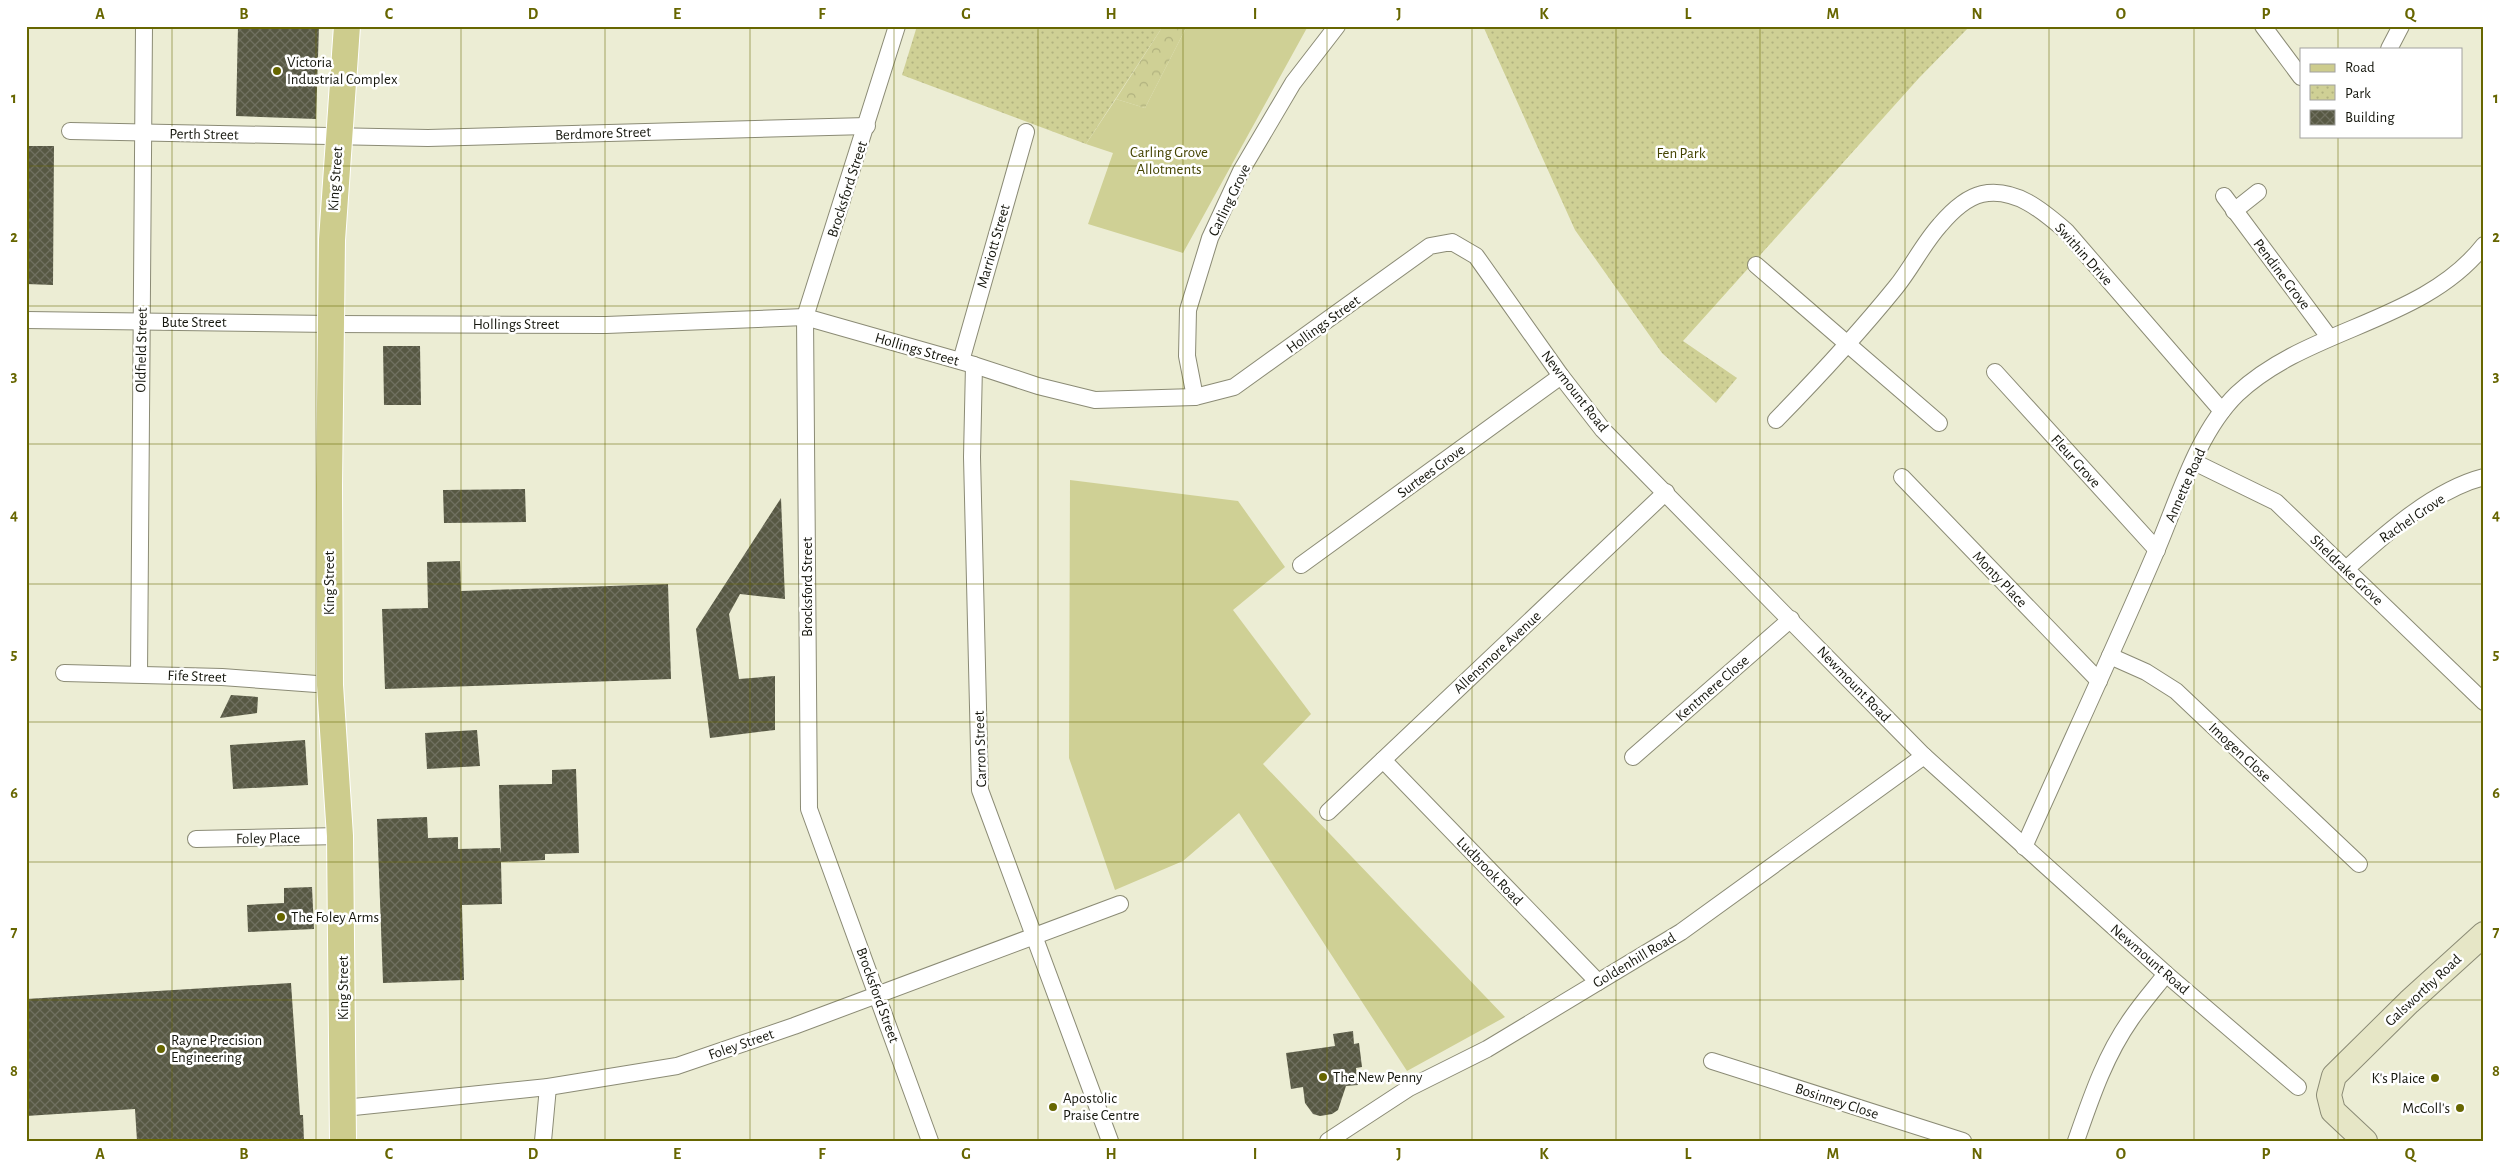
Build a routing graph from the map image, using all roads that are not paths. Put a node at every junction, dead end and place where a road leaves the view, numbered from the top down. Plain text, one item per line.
1 (144, 26) edge
2 (347, 26) edge
3 (897, 26) edge
4 (1337, 26) edge
5 (2262, 26) edge
6 (2401, 26) edge
7 (2389, 48) edge
8 (2300, 76) edge
9 (867, 126) junction
10 (70, 131) dead end
11 (1026, 132) dead end
12 (144, 133) junction
13 (338, 136) junction
14 (2258, 192) dead end
15 (2224, 196) dead end
16 (2234, 211) junction
17 (1452, 242) joint
18 (2484, 245) edge
19 (1756, 266) dead end
20 (805, 318) junction
21 (26, 320) edge
22 (141, 322) junction
23 (332, 324) junction
24 (2329, 337) junction
25 (1848, 345) junction
26 (967, 363) junction
27 (1995, 372) dead end
28 (1561, 376) junction
29 (1195, 397) junction
30 (2222, 411) junction
31 (1776, 420) dead end
32 (1939, 424) dead end
33 (2194, 462) junction
34 (1902, 477) dead end
35 (2484, 477) edge
36 (1666, 492) junction
37 (2157, 550) junction
38 (1301, 565) dead end
39 (2346, 569) junction
40 (1791, 619) junction
41 (2110, 656) junction
42 (64, 673) dead end
43 (139, 674) junction
44 (2099, 681) junction
45 (330, 685) junction
46 (2484, 702) edge
47 (1924, 756) junction
48 (1633, 757) dead end
49 (1383, 760) junction
50 (1328, 812) dead end
51 (340, 836) junction
52 (196, 839) dead end
53 (2024, 847) junction
54 (2359, 864) dead end
55 (1120, 904) dead end
56 (2484, 934) edge
57 (1033, 938) junction
58 (2166, 974) junction
59 (1598, 982) junction
60 (878, 994) junction
61 (1712, 1061) dead end
62 (548, 1086) junction
63 (2298, 1087) dead end
64 (344, 1108) junction
65 (924, 1139) edge
66 (343, 1141) edge
67 (543, 1141) edge
68 (1110, 1141) edge
69 (1328, 1141) edge
70 (1963, 1141) edge
71 (2076, 1141) edge
72 (2365, 1141) edge

1 - 12 street, Oldfield Street
2 - 13 main road, King Street
3 - 9 street, Brocksford Street
4 - 29 street, Carling Grove
5 - 8 street
6 - 7 street
9 - 13 street, Berdmore Street
9 - 20 street, Brocksford Street
10 - 12 street, Perth Street
11 - 26 street, Marriott Street
12 - 13 street, Perth Street
12 - 22 street, Oldfield Street
13 - 23 main road, King Street
14 - 16 street
15 - 16 street, Pendine Grove
16 - 24 street, Pendine Grove
17 - 28 street, Newmount Road
17 - 29 street, Hollings Street
18 - 24 street, Annette Road
19 - 25 street
20 - 23 street, Hollings Street
20 - 26 street, Hollings Street
20 - 60 street, Brocksford Street
21 - 22 street, Bute Street
22 - 23 street, Bute Street
22 - 43 street, Oldfield Street
23 - 45 main road, King Street
24 - 30 street, Annette Road
25 - 30 street, Swithin Drive
25 - 31 street, Swithin Drive
25 - 32 street
26 - 29 street, Hollings Street
26 - 57 street, Carron Street
27 - 37 street, Fleur Grove
28 - 36 street, Newmount Road
28 - 38 street, Surtees Grove
30 - 33 street, Annette Road
33 - 37 street, Annette Road
33 - 39 street, Sheldrake Grove
34 - 44 street, Monty Place
35 - 39 street, Rachel Grove
36 - 40 street, Newmount Road
36 - 49 street, Allensmore Avenue
37 - 41 street, Annette Road
39 - 46 street, Sheldrake Grove
40 - 47 street, Newmount Road
40 - 48 street, Kentmere Close
41 - 44 street, Annette Road
41 - 54 street, Imogen Close
42 - 43 street, Fife Street
43 - 45 street, Fife Street
44 - 53 street, Annette Road
45 - 51 main road, King Street
47 - 53 street, Newmount Road
47 - 59 street, Goldenhill Road
49 - 50 street, Allensmore Avenue
49 - 59 street, Ludbrook Road
51 - 52 street, Foley Place
51 - 64 main road, King Street
53 - 58 street, Newmount Road
55 - 57 street, Foley Street
56 - 72 street, Galsworthy Road
57 - 60 street, Foley Street
57 - 68 street, Carron Street
58 - 63 street, Newmount Road
58 - 71 street
59 - 69 street, Goldenhill Road
60 - 62 street, Foley Street
60 - 65 street, Brocksford Street
61 - 70 street, Bosinney Close
62 - 64 street, Foley Street
62 - 67 street
64 - 66 main road, King Street

